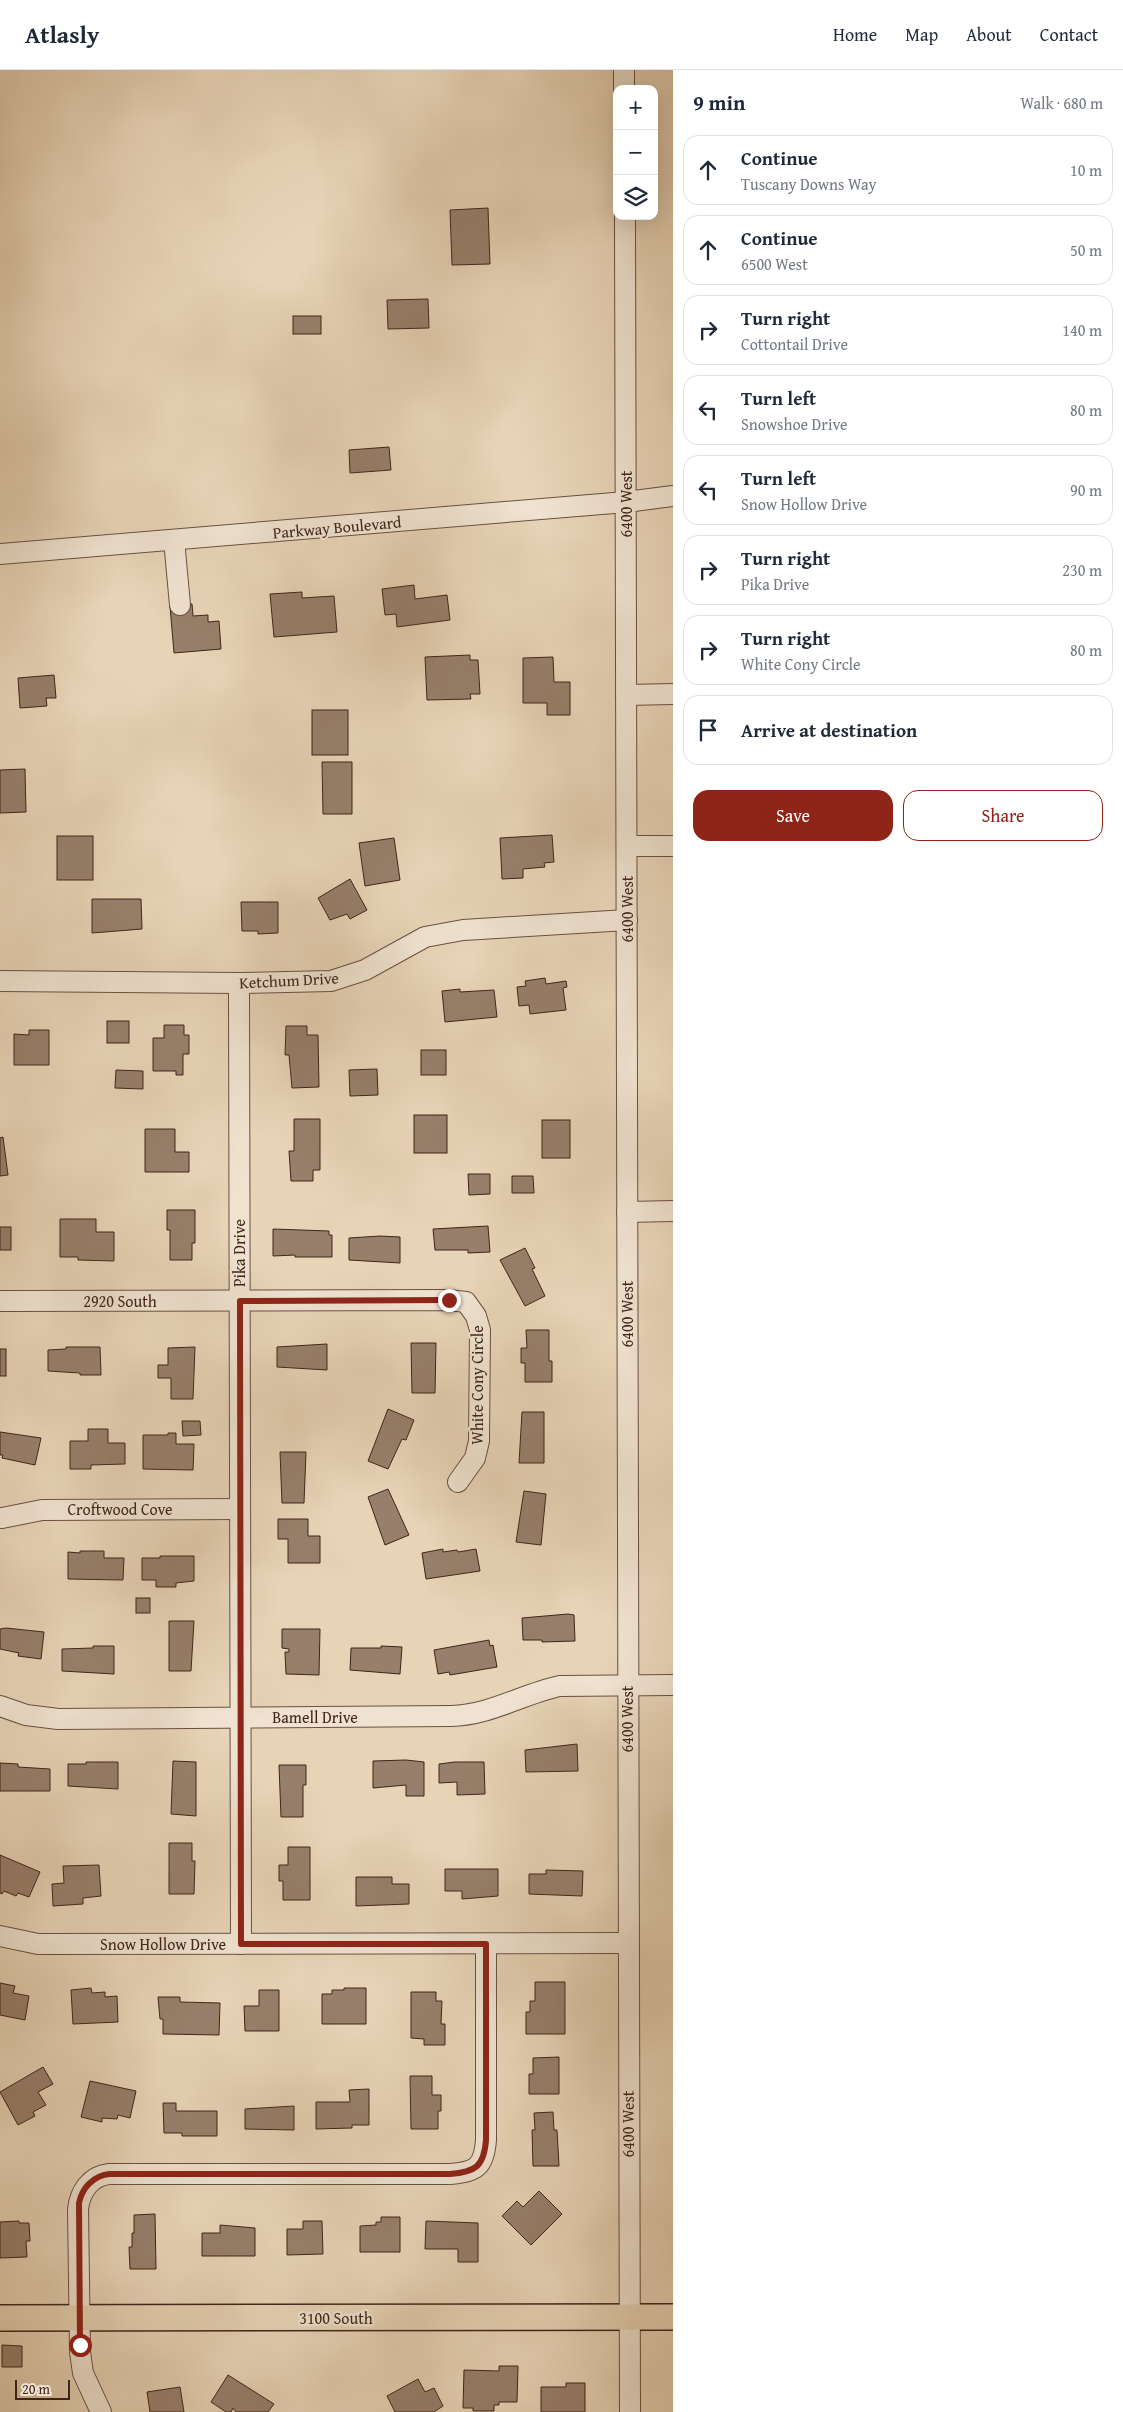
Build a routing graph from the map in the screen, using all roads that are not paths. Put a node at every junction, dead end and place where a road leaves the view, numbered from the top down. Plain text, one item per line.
1 (624, 70) edge
2 (624, 85) edge
3 (625, 220) edge
4 (673, 496) edge
5 (626, 502) junction
6 (174, 540) junction
7 (0, 554) edge
8 (180, 605) dead end
9 (673, 694) edge
10 (626, 695) junction
11 (627, 846) junction
12 (673, 846) edge
13 (627, 920) junction
14 (0, 981) edge
15 (239, 983) junction
16 (673, 1211) edge
17 (627, 1212) junction
18 (0, 1301) edge
19 (240, 1301) junction
20 (458, 1482) dead end
21 (240, 1509) junction
22 (2, 1518) dead end
23 (627, 1685) junction
24 (673, 1685) edge
25 (0, 1706) edge
26 (241, 1718) junction
27 (0, 1936) edge
28 (628, 1943) junction
29 (241, 1944) junction
30 (486, 1944) junction
31 (629, 2317) junction
32 (673, 2317) edge
33 (0, 2318) edge
34 (80, 2318) junction
35 (101, 2412) edge
36 (630, 2412) edge

1 - 2 street
3 - 5 street, 6400 West
4 - 5 street, Parkway Boulevard
5 - 6 street, Parkway Boulevard
5 - 10 street, 6400 West
6 - 7 street, Parkway Boulevard
6 - 8 street
9 - 10 street
10 - 11 street, 6400 West
11 - 12 street
11 - 13 street, 6400 West
13 - 15 street, Ketchum Drive
13 - 17 street, 6400 West
14 - 15 street, Ketchum Drive
15 - 19 street, Pika Drive
16 - 17 street
17 - 23 street, 6400 West
18 - 19 street, 2920 South
19 - 20 street, White Cony Circle
19 - 21 street, Pika Drive
21 - 22 street, Croftwood Cove
21 - 26 street, Pika Drive
23 - 24 street, Bamell Drive
23 - 26 street, Bamell Drive
23 - 28 street, 6400 West
25 - 26 street, Bamell Drive
26 - 29 street, Pika Drive
27 - 29 street, Snow Hollow Drive
28 - 30 street, Snow Hollow Drive
28 - 31 street, 6400 West
29 - 30 street, Snow Hollow Drive
30 - 34 street
31 - 32 main road, 3100 South
31 - 34 main road, 3100 South
31 - 36 street, 6400 West
33 - 34 main road, 3100 South
34 - 35 street

